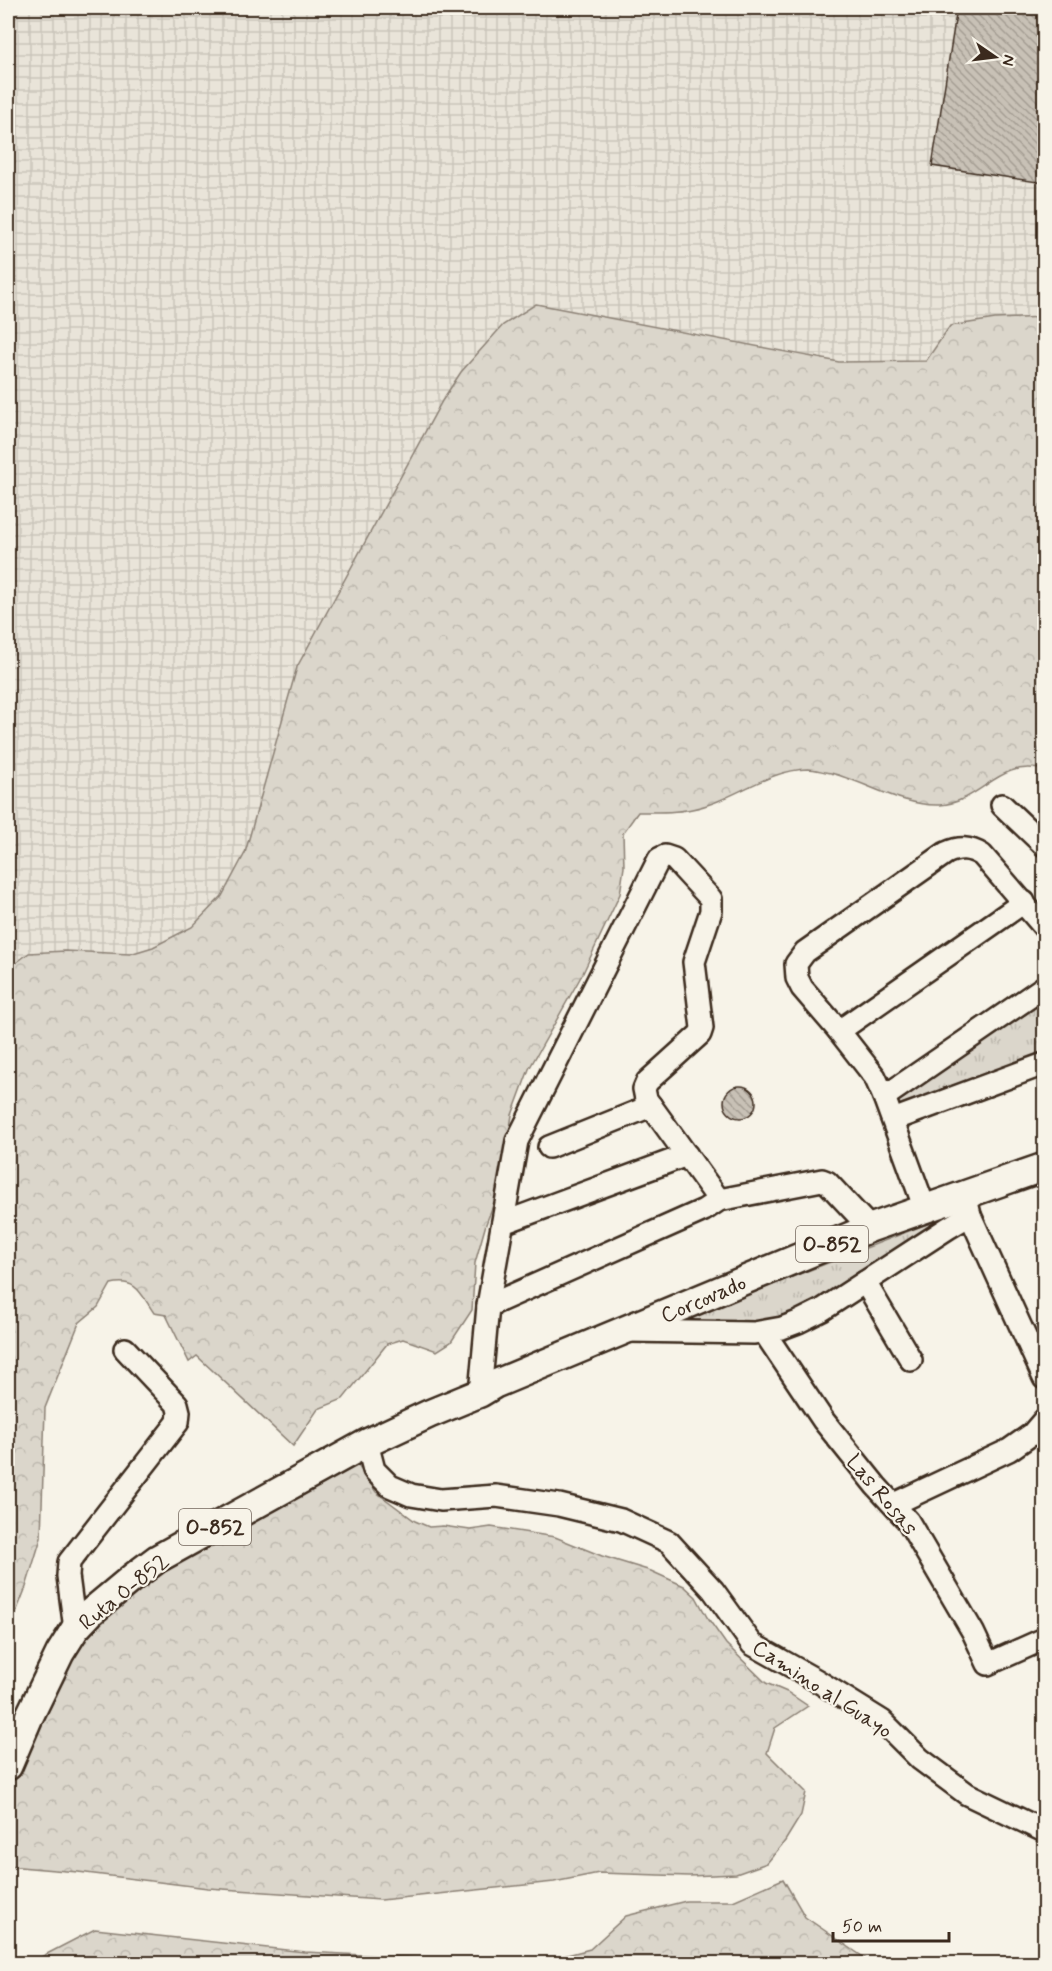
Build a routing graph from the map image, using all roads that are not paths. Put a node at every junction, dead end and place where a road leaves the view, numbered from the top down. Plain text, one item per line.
1 (1002, 805) dead end
2 (1044, 845) edge
3 (1024, 902) junction
4 (1044, 927) edge
5 (1044, 987) edge
6 (839, 1031) junction
7 (1044, 1064) edge
8 (884, 1097) junction
9 (651, 1106) junction
10 (892, 1120) junction
11 (549, 1147) dead end
12 (687, 1155) junction
13 (1044, 1167) edge
14 (719, 1200) junction
15 (968, 1205) junction
16 (925, 1209) junction
17 (503, 1223) junction
18 (870, 1228) junction
19 (865, 1282) junction
20 (488, 1306) junction
21 (624, 1331) junction
22 (764, 1332) junction
23 (125, 1349) dead end
24 (911, 1360) dead end
25 (1044, 1378) edge
26 (480, 1393) junction
27 (1044, 1420) edge
28 (368, 1443) junction
29 (894, 1504) junction
30 (75, 1629) junction
31 (1044, 1639) edge
32 (8, 1766) edge
33 (1044, 1831) edge

1 - 2 street
3 - 4 street
3 - 6 street
3 - 6 street
5 - 8 street
6 - 8 street
7 - 10 street
8 - 10 street
9 - 11 street
9 - 12 street
9 - 17 street
10 - 16 street
12 - 14 street
12 - 17 street
13 - 15 main road, Corcovado / O-852
14 - 18 street
14 - 20 street
15 - 16 main road, Corcovado / O-852
15 - 19 street
15 - 25 street
16 - 18 main road, Corcovado / O-852
17 - 20 street
18 - 21 main road, Corcovado / O-852
19 - 22 street
19 - 24 street
20 - 26 street
21 - 22 street
21 - 26 main road, Corcovado / O-852
22 - 29 street, Las Rosas
23 - 30 street
26 - 28 main road, Corcovado / O-852
27 - 29 street
28 - 30 main road, Ruta O-852 / O-852
28 - 33 street, Camino al Guayo
29 - 31 street, Las Rosas
30 - 32 main road, Ruta O-852 / O-852

